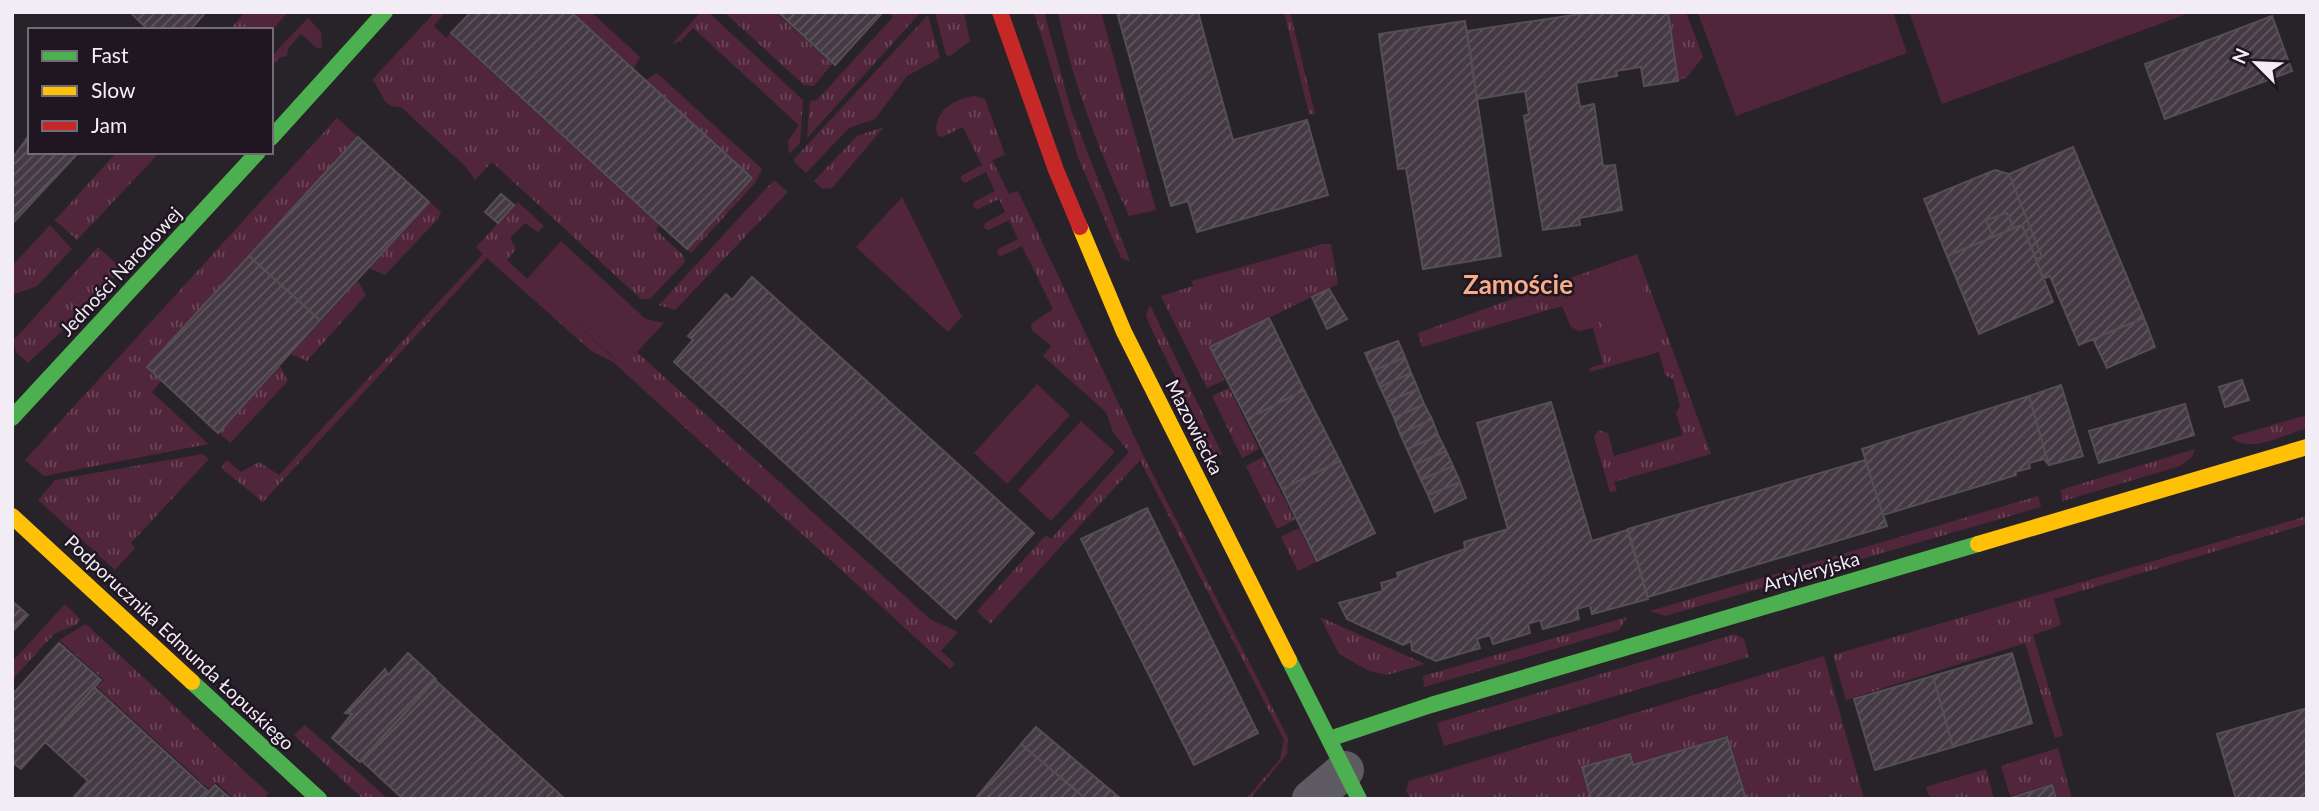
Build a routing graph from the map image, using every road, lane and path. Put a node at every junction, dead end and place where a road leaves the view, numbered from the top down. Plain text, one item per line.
1 (385, 12) edge
2 (1000, 12) edge
3 (1017, 12) edge
4 (1020, 63) junction
5 (273, 136) edge
6 (256, 154) edge
7 (12, 418) edge
8 (2307, 447) edge
9 (12, 516) edge
10 (1344, 769) edge
11 (320, 799) edge
12 (1311, 799) edge

1 - 5 street
2 - 4 street, Mazowiecka
3 - 4 street, Mazowiecka
4 - 10 street, Mazowiecka
6 - 7 street, Jedności Narodowej
8 - 10 street, Artyleryjska
9 - 11 street, Podporucznika Edmunda Łopuskiego
10 - 12 street

